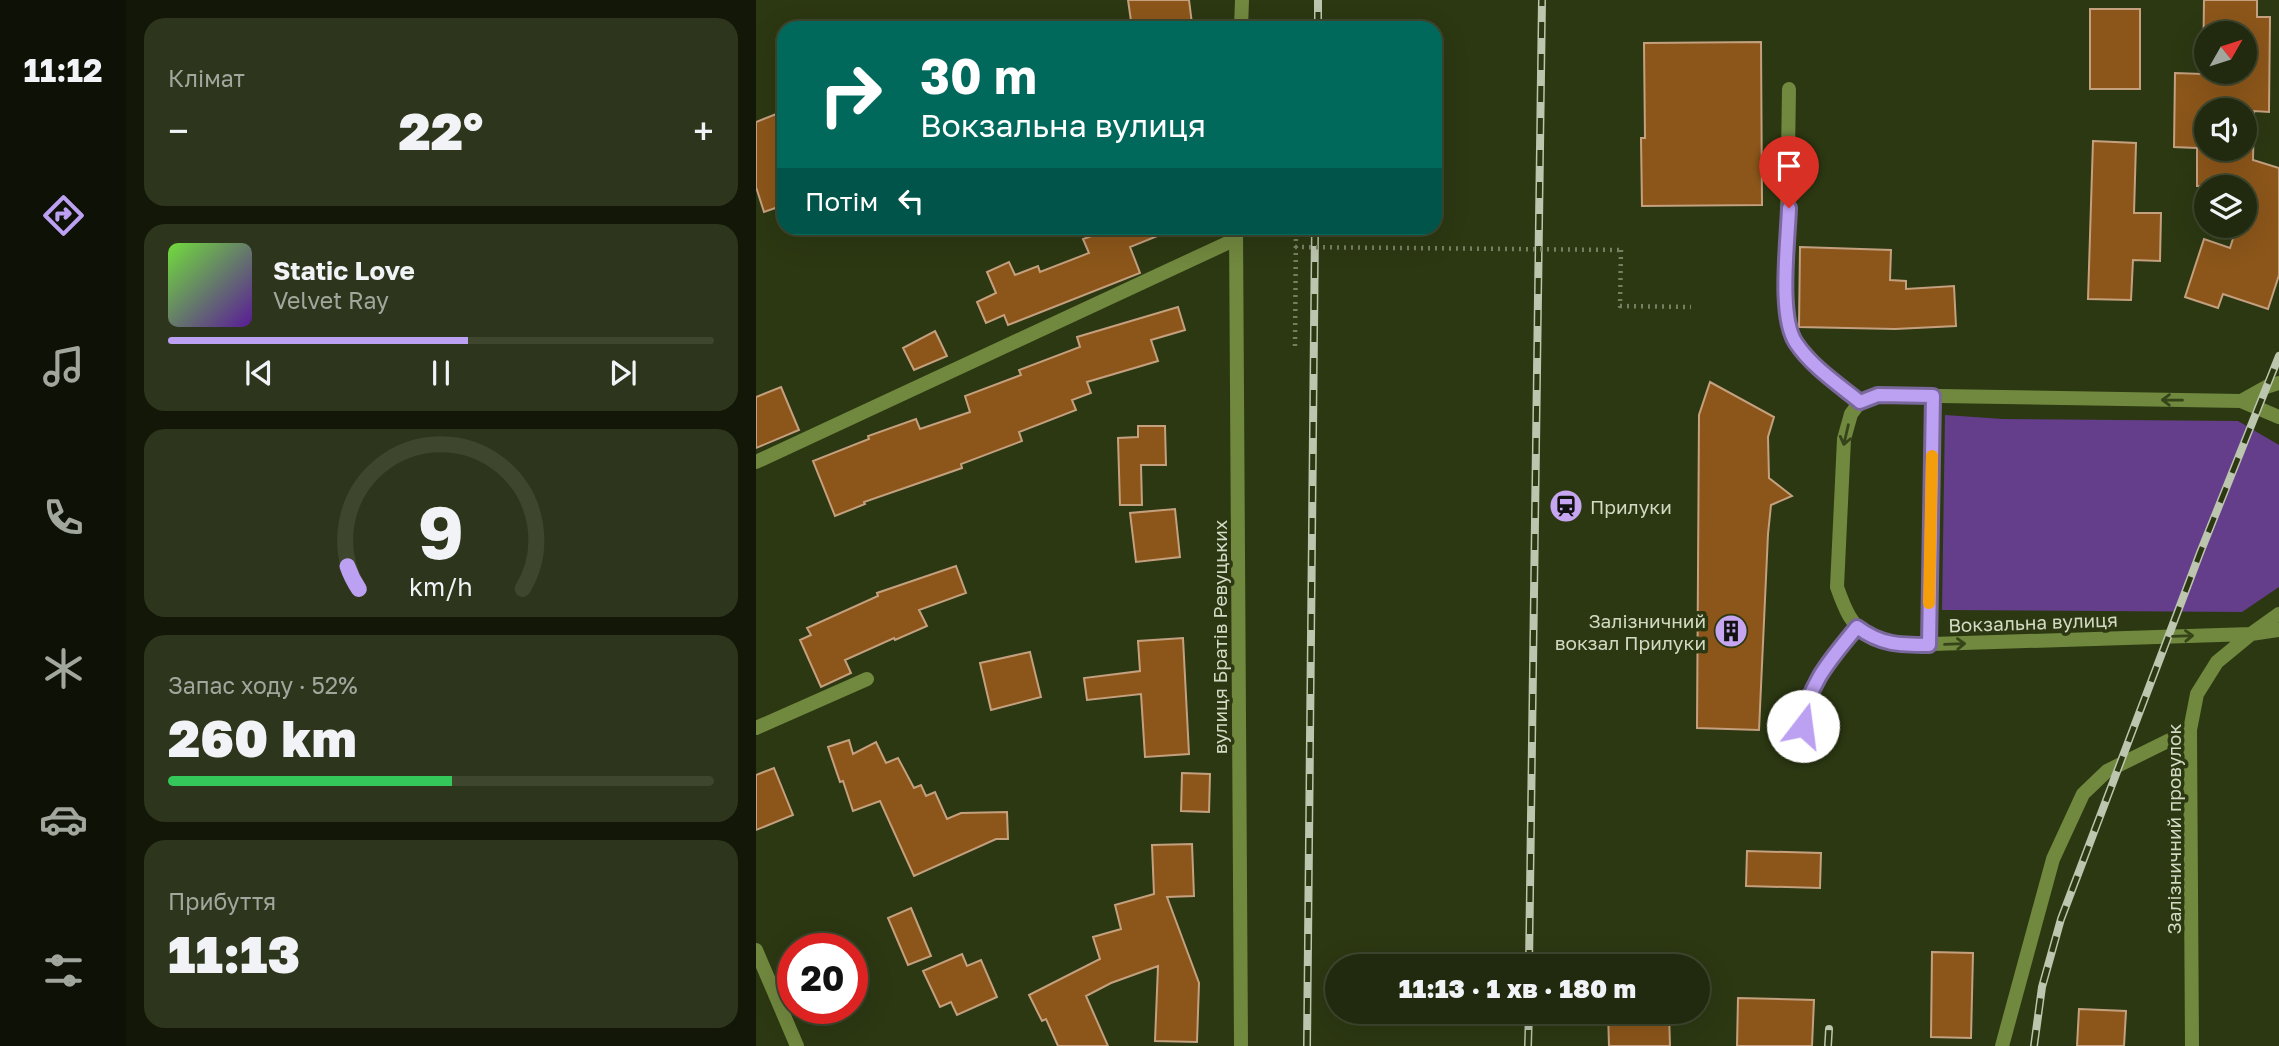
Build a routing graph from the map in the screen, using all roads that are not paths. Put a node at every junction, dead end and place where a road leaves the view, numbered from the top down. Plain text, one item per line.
1 (1242, 0) edge
2 (1241, 21) edge
3 (1789, 89) dead end
4 (1232, 235) edge
5 (1236, 235) edge
6 (2279, 383) edge
7 (1933, 396) junction
8 (2241, 401) junction
9 (1860, 402) junction
10 (2279, 417) edge
11 (756, 462) edge
12 (2279, 614) edge
13 (1857, 627) junction
14 (2279, 630) edge
15 (2250, 634) junction
16 (1929, 645) junction
17 (867, 679) dead end
18 (756, 728) edge
19 (2190, 730) junction
20 (1802, 742) dead end
21 (756, 950) edge
22 (797, 1046) edge
23 (1241, 1046) edge
24 (2002, 1046) edge
25 (2192, 1046) edge

1 - 2 street
3 - 9 street
4 - 11 street
5 - 23 street, вулиця Братів Ревуцьких
6 - 8 street
8 -> 7 street
7 - 9 street
7 - 16 street
8 - 10 street
9 -> 13 street
12 - 15 street
13 - 16 street, Вокзальна вулиця
13 - 20 street
14 - 15 street, Вокзальна вулиця
16 -> 15 street, Вокзальна вулиця
15 - 19 street, Залізничний провулок
17 - 18 street
19 - 24 street
19 - 25 street, Залізничний провулок
21 - 22 street

